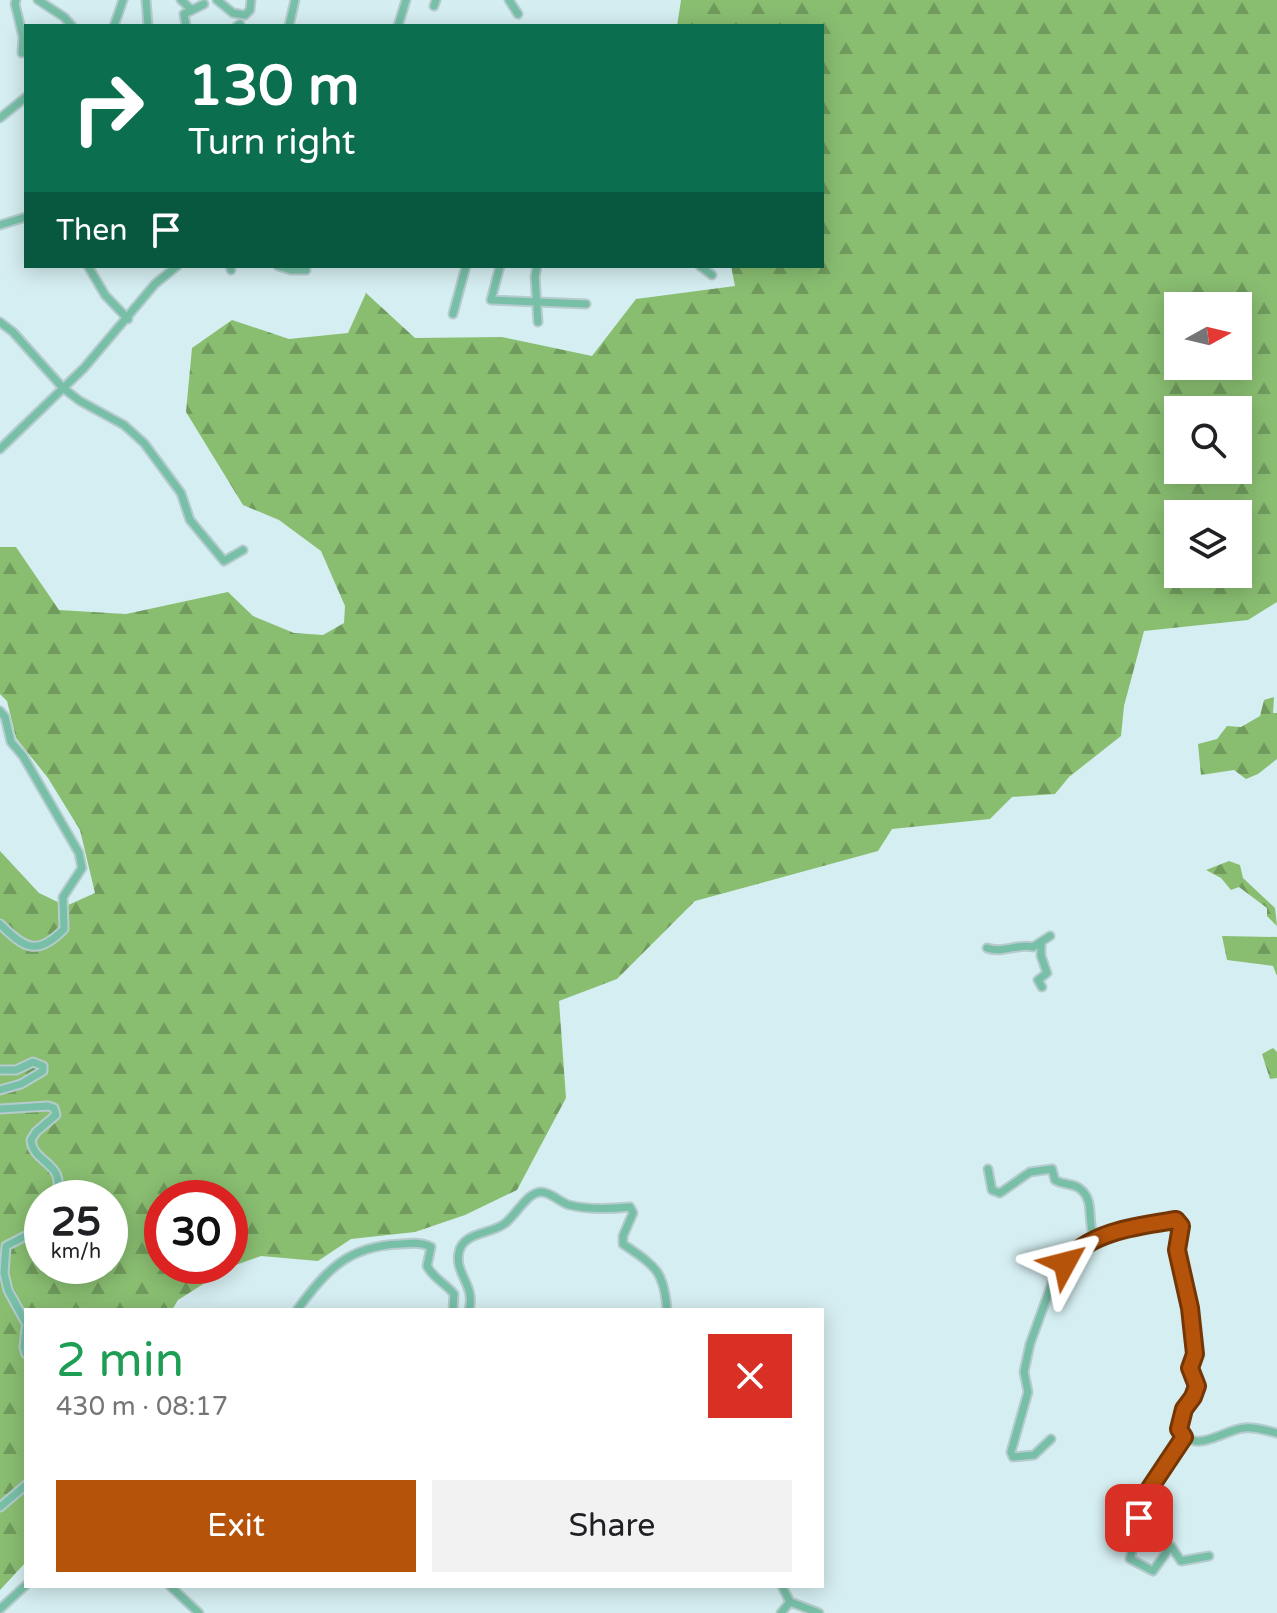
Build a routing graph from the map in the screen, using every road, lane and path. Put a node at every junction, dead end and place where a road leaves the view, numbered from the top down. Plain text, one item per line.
1 (16, 0) edge
2 (38, 0) edge
3 (123, 0) edge
4 (146, 0) edge
5 (181, 0) edge
6 (217, 0) edge
7 (251, 0) edge
8 (295, 0) edge
9 (406, 0) edge
10 (509, 0) edge
11 (204, 4) dead end
12 (192, 10) junction
13 (518, 14) dead end
14 (70, 24) edge
15 (115, 24) edge
16 (148, 24) edge
17 (185, 24) edge
18 (289, 24) edge
19 (399, 24) edge
20 (22, 53) dead end
21 (24, 99) edge
22 (1, 116) edge
23 (24, 218) edge
24 (0, 225) edge
25 (89, 268) edge
26 (175, 268) edge
27 (284, 268) edge
28 (465, 268) edge
29 (499, 268) edge
30 (537, 268) edge
31 (703, 268) edge
32 (306, 270) dead end
33 (712, 275) dead end
34 (537, 302) junction
35 (586, 304) dead end
36 (453, 314) dead end
37 (128, 319) junction
38 (0, 322) edge
39 (538, 322) dead end
40 (63, 388) junction
41 (0, 449) edge
42 (243, 550) dead end
43 (0, 711) edge
44 (0, 924) edge
45 (1050, 936) dead end
46 (1041, 944) junction
47 (987, 948) dead end
48 (1042, 987) dead end
49 (0, 1070) edge
50 (0, 1090) edge
51 (0, 1109) edge
52 (988, 1169) dead end
53 (58, 1180) edge
54 (24, 1237) edge
55 (1097, 1237) junction
56 (298, 1308) edge
57 (453, 1308) edge
58 (469, 1308) edge
59 (667, 1308) edge
60 (24, 1321) edge
61 (1277, 1433) edge
62 (1184, 1437) junction
63 (1051, 1439) dead end
64 (24, 1487) edge
65 (0, 1507) edge
66 (1209, 1556) dead end
67 (24, 1587) edge
68 (172, 1588) edge
69 (783, 1588) edge
70 (790, 1602) junction
71 (0, 1609) edge
72 (199, 1613) edge
73 (781, 1613) edge
74 (819, 1613) edge

1 - 20 street
2 - 14 street
3 - 15 street
4 - 16 street
5 - 12 street
6 - 7 street
8 - 18 street
9 - 19 street
10 - 13 street
11 - 12 street
12 - 17 street
21 - 22 street
23 - 24 street
25 - 37 street
26 - 37 street
27 - 32 street
28 - 36 street
29 - 34 street
30 - 34 street
31 - 33 street
34 - 35 street
34 - 39 street
37 - 40 street
38 - 40 street
40 - 41 street
40 - 42 street
43 - 44 street
45 - 46 street
46 - 47 street
46 - 48 street
49 - 50 street
51 - 53 street
52 - 55 street
54 - 60 street
55 - 62 street
55 - 63 street
56 - 57 street
58 - 59 street
61 - 62 street
62 - 66 street
64 - 65 street
67 - 71 street
68 - 72 street
69 - 70 street
70 - 73 street
70 - 74 street

